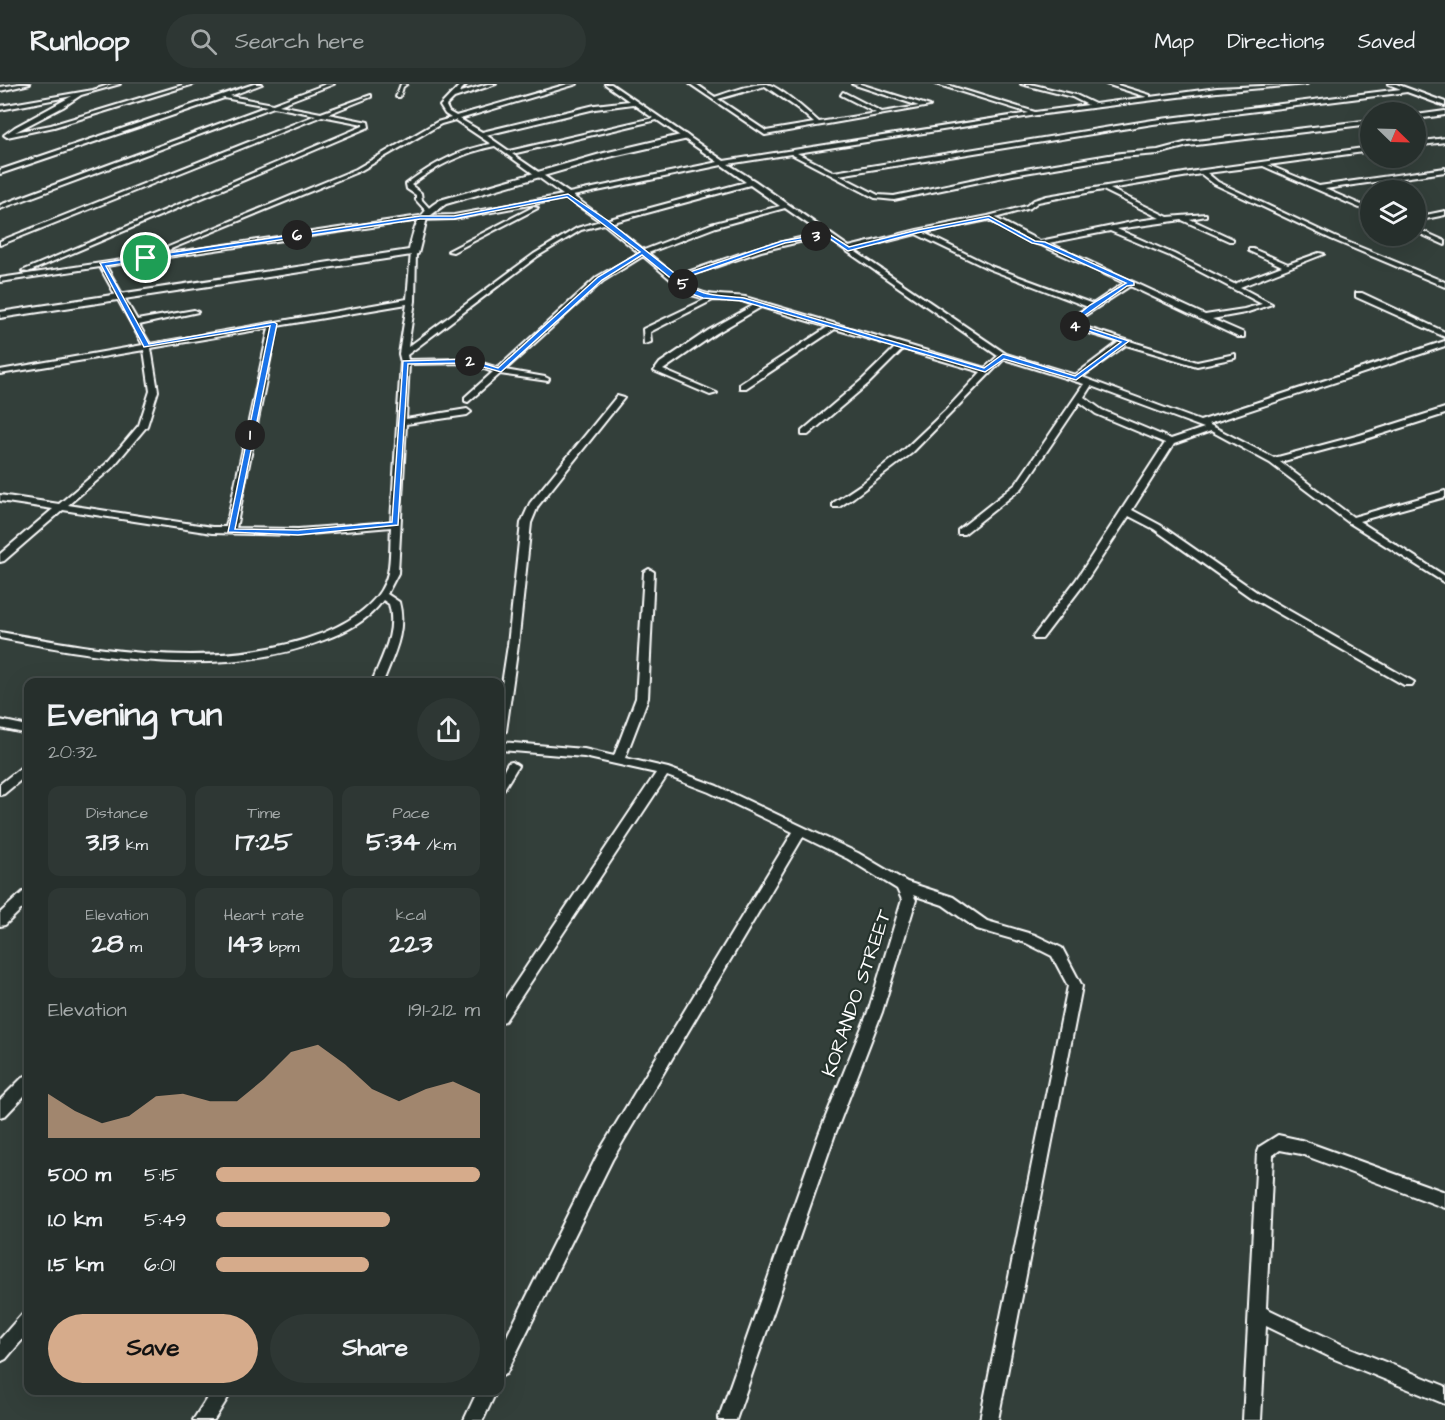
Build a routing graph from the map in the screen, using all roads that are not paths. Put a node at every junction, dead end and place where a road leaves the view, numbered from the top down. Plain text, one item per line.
1 (27, 84) edge
2 (97, 84) edge
3 (117, 84) edge
4 (191, 84) edge
5 (259, 84) edge
6 (331, 84) edge
7 (404, 84) edge
8 (464, 84) edge
9 (493, 84) edge
10 (574, 84) edge
11 (608, 84) edge
12 (693, 84) edge
13 (766, 84) edge
14 (855, 84) edge
15 (939, 84) edge
16 (1024, 84) edge
17 (1109, 84) edge
18 (1188, 84) edge
19 (1304, 84) edge
20 (1391, 84) edge
21 (1271, 85) edge
22 (707, 86) dead end
23 (700, 88) junction
24 (0, 89) edge
25 (1408, 90) junction
26 (1210, 91) junction
27 (82, 93) junction
28 (843, 94) dead end
29 (223, 96) junction
30 (369, 96) dead end
31 (398, 96) dead end
32 (451, 97) junction
33 (716, 98) junction
34 (1155, 98) junction
35 (0, 99) edge
36 (635, 102) junction
37 (272, 104) junction
38 (1445, 104) edge
39 (1093, 105) junction
40 (11, 106) junction
41 (0, 108) edge
42 (1037, 113) junction
43 (1445, 113) edge
44 (324, 114) junction
45 (882, 114) junction
46 (1426, 116) edge
47 (456, 118) junction
48 (658, 118) junction
49 (24, 123) junction
50 (1360, 123) edge
51 (818, 124) junction
52 (0, 128) edge
53 (481, 134) junction
54 (7, 135) junction
55 (685, 137) junction
56 (0, 139) edge
57 (1445, 140) edge
58 (1432, 141) junction
59 (1426, 142) edge
60 (494, 145) junction
61 (1445, 146) edge
62 (1360, 151) edge
63 (507, 153) junction
64 (793, 153) junction
65 (725, 163) junction
66 (1265, 165) junction
67 (1445, 170) edge
68 (0, 172) edge
69 (1203, 172) junction
70 (538, 174) junction
71 (832, 174) junction
72 (753, 182) junction
73 (1319, 188) junction
74 (1105, 189) junction
75 (568, 196) junction
76 (552, 199) junction
77 (787, 206) junction
78 (1360, 206) edge
79 (0, 207) edge
80 (1445, 213) edge
81 (424, 214) junction
82 (1204, 215) dead end
83 (1426, 217) edge
84 (989, 218) junction
85 (1183, 218) junction
86 (1168, 220) junction
87 (605, 222) junction
88 (1112, 229) junction
89 (917, 232) junction
90 (827, 234) junction
91 (1426, 234) edge
92 (1231, 240) dead end
93 (0, 243) edge
94 (1043, 243) junction
95 (1445, 243) edge
96 (848, 249) junction
97 (1251, 250) dead end
98 (451, 251) dead end
99 (414, 252) junction
100 (642, 253) junction
101 (1321, 254) dead end
102 (146, 258) junction
103 (102, 265) junction
104 (1287, 266) junction
105 (1445, 274) edge
106 (11, 278) junction
107 (677, 278) junction
108 (1431, 279) junction
109 (0, 280) edge
110 (1131, 283) junction
111 (1445, 285) edge
112 (1234, 286) junction
113 (1359, 295) dead end
114 (121, 298) junction
115 (712, 298) junction
116 (411, 301) junction
117 (758, 306) junction
118 (1092, 306) junction
119 (194, 312) dead end
120 (0, 315) edge
121 (1203, 318) junction
122 (135, 323) junction
123 (274, 324) junction
124 (833, 327) junction
125 (1241, 335) dead end
126 (1445, 335) edge
127 (1126, 341) junction
128 (647, 342) dead end
129 (1445, 343) edge
130 (147, 346) junction
131 (902, 346) junction
132 (1003, 356) junction
133 (1232, 356) dead end
134 (404, 358) junction
135 (499, 370) junction
136 (985, 370) junction
137 (0, 372) edge
138 (1076, 378) junction
139 (545, 379) dead end
140 (1089, 383) junction
141 (743, 386) dead end
142 (713, 393) dead end
143 (1079, 397) junction
144 (620, 398) dead end
145 (468, 399) dead end
146 (1445, 411) edge
147 (467, 412) dead end
148 (402, 422) junction
149 (1202, 423) junction
150 (1212, 428) junction
151 (805, 433) dead end
152 (1172, 442) junction
153 (1273, 461) junction
154 (1445, 494) edge
155 (0, 498) edge
156 (836, 505) dead end
157 (62, 507) junction
158 (1127, 511) junction
159 (1351, 520) junction
160 (396, 524) junction
161 (230, 531) junction
162 (961, 532) dead end
163 (0, 559) edge
164 (649, 572) dead end
165 (1445, 580) edge
166 (382, 596) junction
167 (5, 636) edge
168 (1038, 637) dead end
169 (0, 646) edge
170 (380, 678) edge
171 (1408, 682) dead end
172 (504, 705) edge
173 (0, 724) edge
174 (24, 729) edge
175 (504, 746) edge
176 (619, 759) junction
177 (512, 766) dead end
178 (24, 771) edge
179 (664, 771) junction
180 (504, 779) edge
181 (0, 791) edge
182 (800, 831) junction
183 (902, 886) junction
184 (24, 900) edge
185 (0, 921) edge
186 (504, 1011) edge
187 (24, 1086) edge
188 (0, 1110) edge
189 (1445, 1200) edge
190 (1257, 1313) junction
191 (24, 1325) edge
192 (0, 1353) edge
193 (504, 1360) edge
194 (220, 1395) edge
195 (486, 1395) edge
196 (1445, 1395) edge
197 (202, 1420) edge
198 (473, 1420) edge
199 (727, 1420) edge
200 (988, 1420) edge
201 (1252, 1420) edge

1 - 24 street
2 - 27 street
3 - 27 street
4 - 54 street
5 - 29 street
6 - 37 street
7 - 31 street
8 - 32 street
9 - 32 street
10 - 47 street
11 - 36 street
12 - 23 street
13 - 33 street
13 - 51 street
14 - 45 street
15 - 42 street
16 - 39 street
17 - 34 street
18 - 26 street
19 - 21 street
20 - 25 street
21 - 26 street
22 - 23 street
23 - 33 street
25 - 38 street
25 - 71 street
26 - 34 street
27 - 40 street
27 - 49 street
28 - 45 street
29 - 37 street
29 - 68 street
30 - 44 street
32 - 47 street
33 - 51 street
34 - 39 street
35 - 40 street
36 - 48 street
36 - 53 street
37 - 44 street
37 - 79 street
39 - 42 street
40 - 41 street
40 - 49 street
42 - 64 street
43 - 46 street
44 - 93 street
44 - 106 street
45 - 51 street
47 - 53 street
47 - 102 street
48 - 55 street
48 - 63 street
49 - 52 street
49 - 54 street
50 - 71 street
53 - 60 street
54 - 56 street
55 - 65 street
55 - 70 street
57 - 58 street
58 - 59 street
58 - 61 street
60 - 63 street
60 - 81 street
62 - 66 street
63 - 70 street
64 - 65 street
64 - 71 street
65 - 72 street
65 - 75 street
66 - 69 street
66 - 73 street
67 - 73 street
69 - 74 street
69 - 108 street
70 - 75 street
70 - 81 street
72 - 77 street
72 - 87 street
73 - 78 street
74 - 84 street
74 - 86 street
75 - 76 street
75 - 87 street
76 - 81 street
76 - 98 street
77 - 90 street
77 - 100 street
80 - 83 street
81 - 99 street
81 - 102 street
82 - 85 street
84 - 89 street
84 - 94 street
85 - 86 street
85 - 92 street
86 - 88 street
87 - 100 street
87 - 134 street
88 - 94 street
88 - 112 street
89 - 96 street
89 - 118 street
90 - 96 street
90 - 107 street
91 - 95 street
94 - 110 street
96 - 132 street
97 - 104 street
99 - 114 street
99 - 116 street
100 - 107 street
100 - 135 street
101 - 104 street
102 - 103 street
103 - 106 street
103 - 114 street
104 - 112 street
105 - 108 street
106 - 109 street
107 - 115 street
108 - 111 street
110 - 118 street
110 - 121 street
112 - 121 street
113 - 126 street
114 - 120 street
114 - 122 street
115 - 117 street
115 - 128 street
116 - 123 street
116 - 134 street
117 - 124 street
117 - 142 street
118 - 127 street
119 - 122 street
121 - 125 street
122 - 130 street
123 - 130 street
123 - 161 street
124 - 131 street
124 - 141 street
127 - 133 street
127 - 138 street
129 - 149 street
130 - 137 street
130 - 157 street
131 - 136 street
131 - 151 street
132 - 136 street
132 - 138 street
134 - 135 street
134 - 148 street
135 - 139 street
135 - 145 street
136 - 156 street
138 - 140 street
140 - 143 street
140 - 149 street
143 - 152 street
143 - 162 street
144 - 172 street
146 - 153 street
147 - 148 street
148 - 160 street
149 - 150 street
150 - 152 street
150 - 153 street
152 - 158 street
153 - 159 street
154 - 159 street
155 - 157 street
157 - 161 street
157 - 163 street
158 - 168 street
158 - 171 street
159 - 165 street
160 - 161 street
160 - 166 street
164 - 176 street
166 - 167 street
166 - 170 street
167 - 169 street
173 - 174 street
175 - 176 street
176 - 179 street
177 - 180 street
178 - 181 street
179 - 182 street
179 - 186 street
182 - 183 street
182 - 193 street
183 - 199 street, KORANDO STREET
183 - 200 street
184 - 185 street
187 - 188 street
189 - 190 street
190 - 196 street
190 - 201 street
191 - 192 street
194 - 197 street
195 - 198 street

